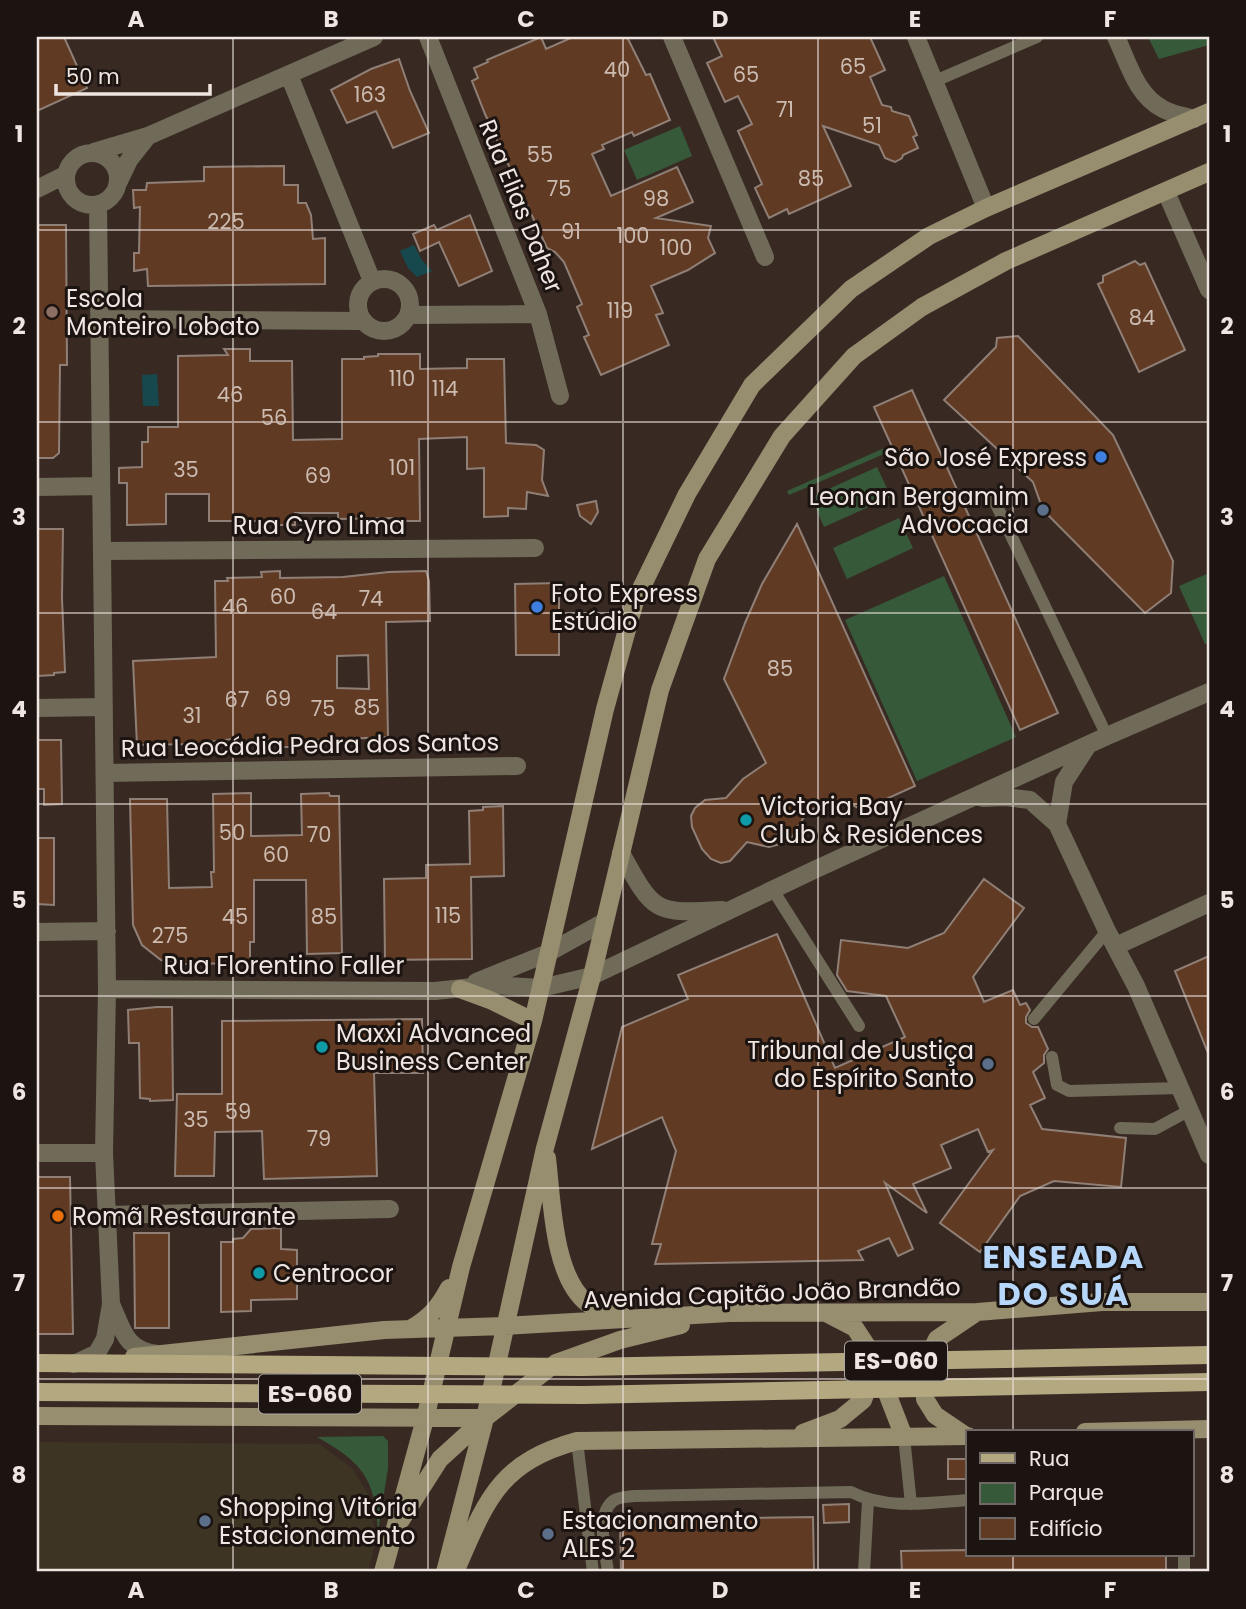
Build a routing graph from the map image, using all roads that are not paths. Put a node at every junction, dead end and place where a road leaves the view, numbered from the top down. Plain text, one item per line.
1 (374, 37) edge
2 (428, 37) edge
3 (672, 37) edge
4 (916, 37) edge
5 (1037, 37) edge
6 (1116, 37) edge
7 (289, 75) junction
8 (935, 81) junction
9 (1202, 116) edge
10 (148, 136) junction
11 (94, 152) junction
12 (1209, 172) edge
13 (65, 175) junction
14 (118, 183) junction
15 (37, 189) edge
16 (1166, 192) junction
17 (98, 204) junction
18 (986, 208) junction
19 (765, 257) dead end
20 (372, 281) junction
21 (1209, 290) edge
22 (538, 314) junction
23 (409, 315) junction
24 (99, 319) junction
25 (363, 321) junction
26 (560, 396) dead end
27 (101, 486) junction
28 (37, 487) edge
29 (994, 500) dead end
30 (535, 548) dead end
31 (102, 551) junction
32 (1209, 692) edge
33 (104, 706) junction
34 (37, 708) edge
35 (1107, 736) junction
36 (1088, 745) junction
37 (517, 766) dead end
38 (105, 774) junction
39 (971, 799) junction
40 (1057, 824) junction
41 (621, 853) junction
42 (773, 890) junction
43 (1209, 903) edge
44 (732, 909) junction
45 (604, 922) junction
46 (37, 932) edge
47 (107, 932) junction
48 (1112, 939) junction
49 (548, 953) junction
50 (592, 976) junction
51 (541, 988) junction
52 (107, 989) junction
53 (460, 989) junction
54 (1034, 1018) dead end
55 (533, 1021) junction
56 (859, 1026) dead end
57 (1052, 1057) dead end
58 (1180, 1088) junction
59 (1190, 1110) junction
60 (1120, 1128) dead end
61 (545, 1148) junction
62 (37, 1153) edge
63 (104, 1153) junction
64 (1209, 1155) edge
65 (390, 1209) dead end
66 (106, 1215) junction
67 (461, 1267) junction
68 (1209, 1302) edge
69 (111, 1304) junction
70 (824, 1312) junction
71 (977, 1312) junction
72 (729, 1313) junction
73 (637, 1320) junction
74 (504, 1326) junction
75 (446, 1328) junction
76 (410, 1329) junction
77 (870, 1350) junction
78 (162, 1354) junction
79 (1209, 1355) edge
80 (74, 1364) junction
81 (37, 1365) edge
82 (1209, 1382) edge
83 (37, 1392) edge
84 (37, 1416) edge
85 (485, 1418) junction
86 (425, 1419) junction
87 (1209, 1429) edge
88 (1168, 1430) edge
89 (966, 1435) edge
90 (966, 1436) edge
91 (793, 1437) junction
92 (904, 1437) junction
93 (577, 1441) junction
94 (966, 1500) edge
95 (868, 1501) junction
96 (911, 1504) junction
97 (392, 1534) junction
98 (592, 1567) edge
99 (383, 1572) edge
100 (445, 1572) edge
101 (455, 1572) edge
102 (608, 1572) edge
103 (864, 1572) edge

1 - 7 street
2 - 22 street, Rua Elias Daher
3 - 19 street
4 - 8 street
5 - 8 lane
6 - 9 street
7 - 10 street
7 - 20 street
8 - 18 street
9 - 18 main road
10 - 11 street
10 - 14 street
11 - 13 street
11 - 14 street
12 - 16 main road
13 - 15 street
13 - 17 street
14 - 17 street
16 - 21 street
16 - 41 main road
17 - 24 street
18 - 49 main road
20 - 23 street
20 - 25 street
22 - 23 street
22 - 26 street, Rua Elias Daher
23 - 25 street
24 - 25 street
24 - 27 street
27 - 28 street
27 - 31 street
29 - 35 lane
30 - 31 street, Rua Cyro Lima
31 - 33 street
32 - 35 street, Rua Florentino Faller
33 - 34 street
33 - 38 street
35 - 36 street, Rua Florentino Faller
36 - 39 street, Rua Florentino Faller
36 - 40 street
37 - 38 street, Rua Leocádia Pedra dos Santos
38 - 47 street
39 - 40 street
39 - 42 street, Rua Florentino Faller
40 - 48 street
41 - 44 street
41 - 45 main road
42 - 44 street, Rua Florentino Faller
42 - 56 lane
43 - 48 street
44 - 50 street, Rua Florentino Faller
45 - 49 street, Rua Florentino Faller
45 - 50 main road
46 - 47 street
47 - 52 street
48 - 54 lane
48 - 58 street
49 - 51 main road
49 - 53 street, Rua Florentino Faller
50 - 51 street, Rua Florentino Faller
50 - 61 main road
51 - 53 street, Rua Florentino Faller
51 - 55 main road
52 - 53 street, Rua Florentino Faller
52 - 63 street
53 - 55 main road
55 - 67 main road
57 - 58 lane
58 - 59 street
59 - 60 lane
59 - 64 street
61 - 73 main road
61 - 74 main road
62 - 63 street
63 - 66 street
65 - 66 street
66 - 69 street
67 - 75 main road
67 - 76 main road
68 - 71 main road, Avenida Capitão João Brandão
69 - 78 street
69 - 80 street
70 - 71 main road, Avenida Capitão João Brandão
70 - 72 main road, Avenida Capitão João Brandão
70 - 77 main road
71 - 89 main road
72 - 73 main road, Avenida Capitão João Brandão
72 - 85 main road
73 - 74 main road, Avenida Capitão João Brandão
74 - 75 main road, Avenida Capitão João Brandão
74 - 85 main road
75 - 76 main road, Avenida Capitão João Brandão
75 - 86 main road
76 - 78 main road, Avenida Capitão João Brandão
77 - 91 main road
77 - 92 main road
78 - 80 main road, Avenida Capitão João Brandão
79 - 81 main road, ES-060
80 - 81 main road, Avenida Capitão João Brandão
82 - 83 main road, ES-060
84 - 86 main road
85 - 86 main road
85 - 97 main road
85 - 100 main road
86 - 97 main road
87 - 88 main road
90 - 92 main road
91 - 92 main road
91 - 93 main road
92 - 96 lane
93 - 98 lane
93 - 101 main road
94 - 96 lane
95 - 96 lane
95 - 102 lane
95 - 103 lane
97 - 99 main road

